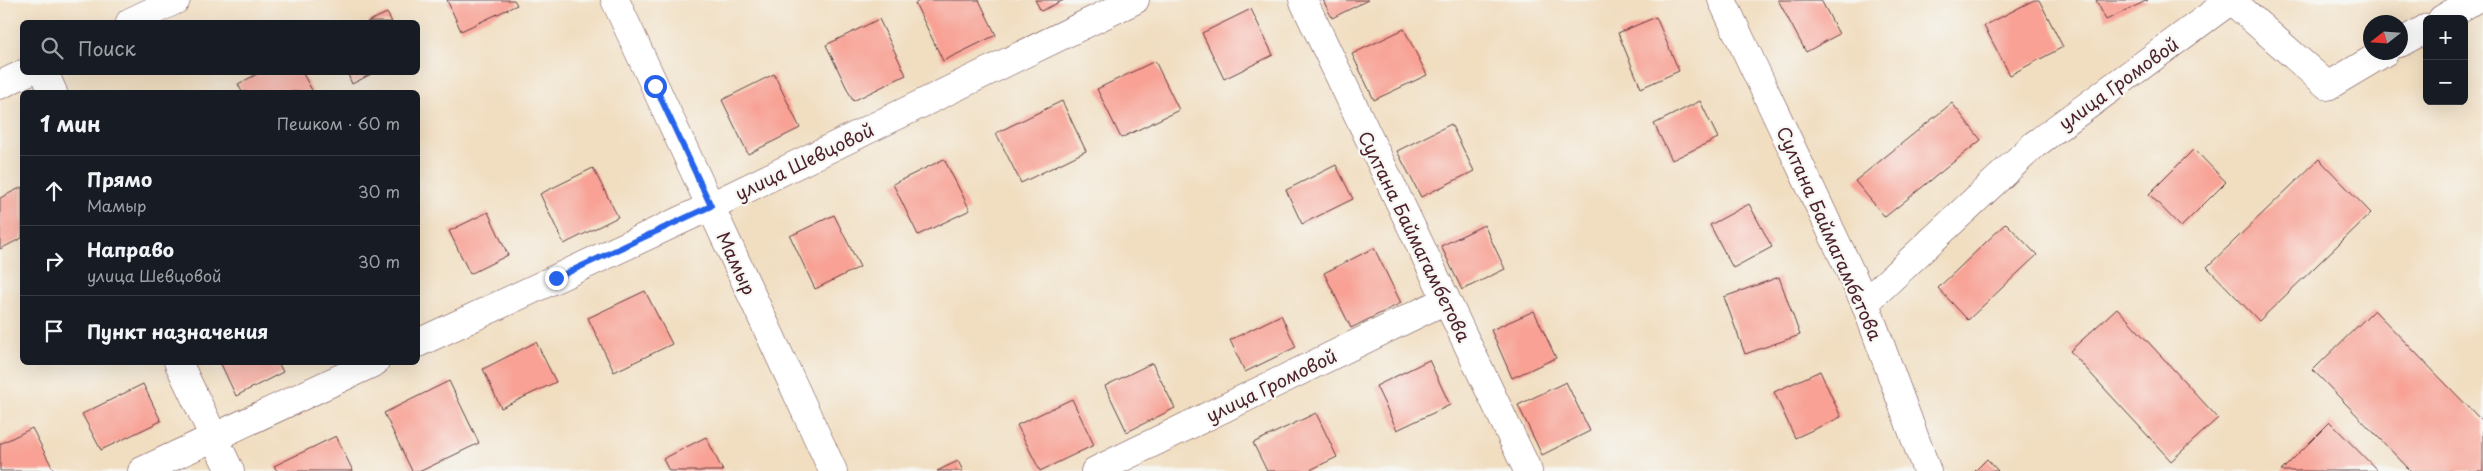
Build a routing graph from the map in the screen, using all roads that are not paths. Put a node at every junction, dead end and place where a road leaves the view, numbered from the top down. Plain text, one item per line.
1 (176, 0) edge
2 (615, 0) edge
3 (1135, 0) edge
4 (1303, 0) edge
5 (1722, 0) edge
6 (2474, 0) edge
7 (2449, 15) edge
8 (134, 20) edge
9 (2423, 30) edge
10 (2408, 39) edge
11 (2372, 60) edge
12 (21, 75) edge
13 (45, 75) edge
14 (0, 85) edge
15 (52, 90) edge
16 (711, 206) junction
17 (1446, 300) junction
18 (1865, 303) junction
19 (420, 342) edge
20 (179, 365) edge
21 (369, 365) edge
22 (213, 438) junction
23 (142, 471) edge
24 (230, 471) edge
25 (833, 471) edge
26 (1095, 471) edge
27 (1528, 471) edge
28 (1927, 471) edge

1 - 8 street
2 - 16 street, Мамыр
3 - 16 street, улица Шевцовой
4 - 17 street, Султана Баймагамбетова
5 - 18 street, Султана Баймагамбетова
6 - 7 street
9 - 10 street
11 - 18 street, улица Громовой
12 - 14 street
13 - 15 street
16 - 19 street, улица Шевцовой
16 - 25 street, Мамыр
17 - 26 street, улица Громовой
17 - 27 street, Султана Баймагамбетова
18 - 28 street, Султана Баймагамбетова
20 - 22 street
21 - 22 street
22 - 23 street
22 - 24 street

